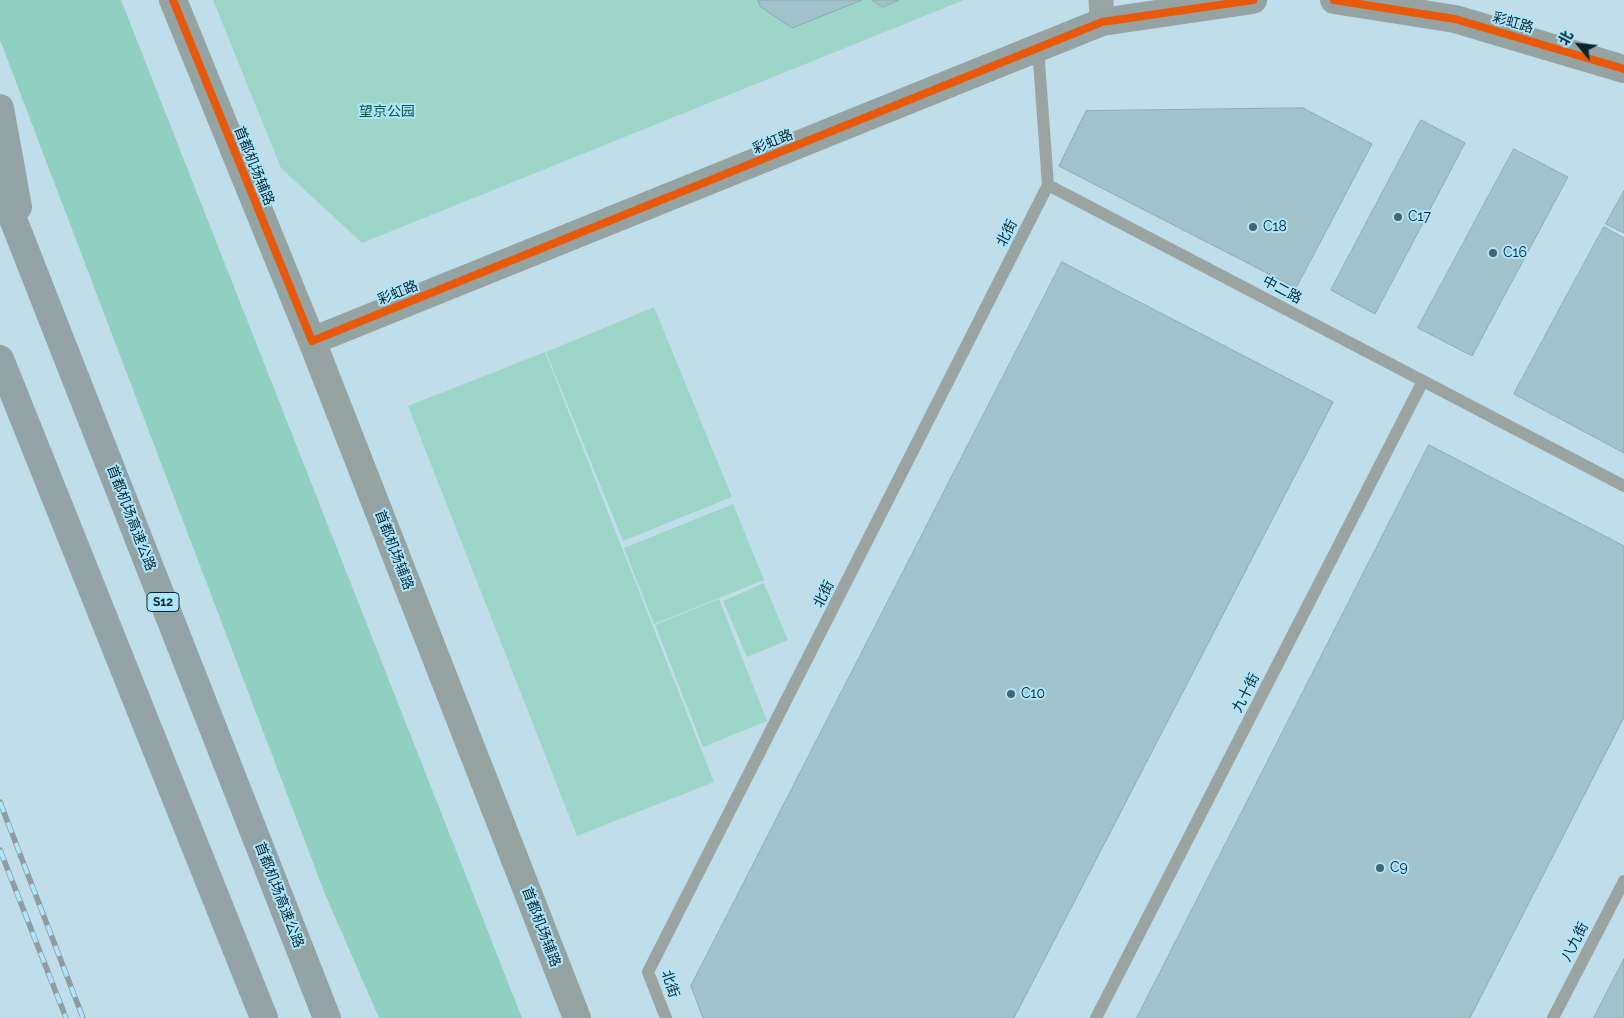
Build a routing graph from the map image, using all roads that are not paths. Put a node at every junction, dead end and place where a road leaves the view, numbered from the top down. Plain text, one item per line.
1 (173, 0) edge
2 (1253, 0) edge
3 (1334, 0) edge
4 (1102, 11) edge
5 (1038, 48) junction
6 (1624, 69) edge
7 (0, 108) edge
8 (1048, 185) junction
9 (0, 186) edge
10 (27, 255) junction
11 (312, 341) junction
12 (0, 359) edge
13 (1423, 381) junction
14 (1624, 486) edge
15 (1624, 880) edge
16 (264, 1018) edge
17 (327, 1018) edge
18 (576, 1018) edge
19 (666, 1018) edge
20 (1096, 1018) edge
21 (1553, 1018) edge

1 - 11 street, 首都机场辅路
2 - 4 street, 彩虹路
3 - 6 street, 彩虹路
4 - 5 street, 彩虹路
5 - 8 lane
5 - 11 street, 彩虹路
7 - 10 highway
8 - 13 lane, 中二路
8 - 19 lane, 北街
9 - 10 highway, 首都机场高速公路 / S12
10 - 17 highway, 首都机场高速公路 / S12
11 - 18 street, 首都机场辅路
12 - 16 highway
13 - 14 lane, 中二路
13 - 20 lane, 九十街
15 - 21 lane, 八九街

